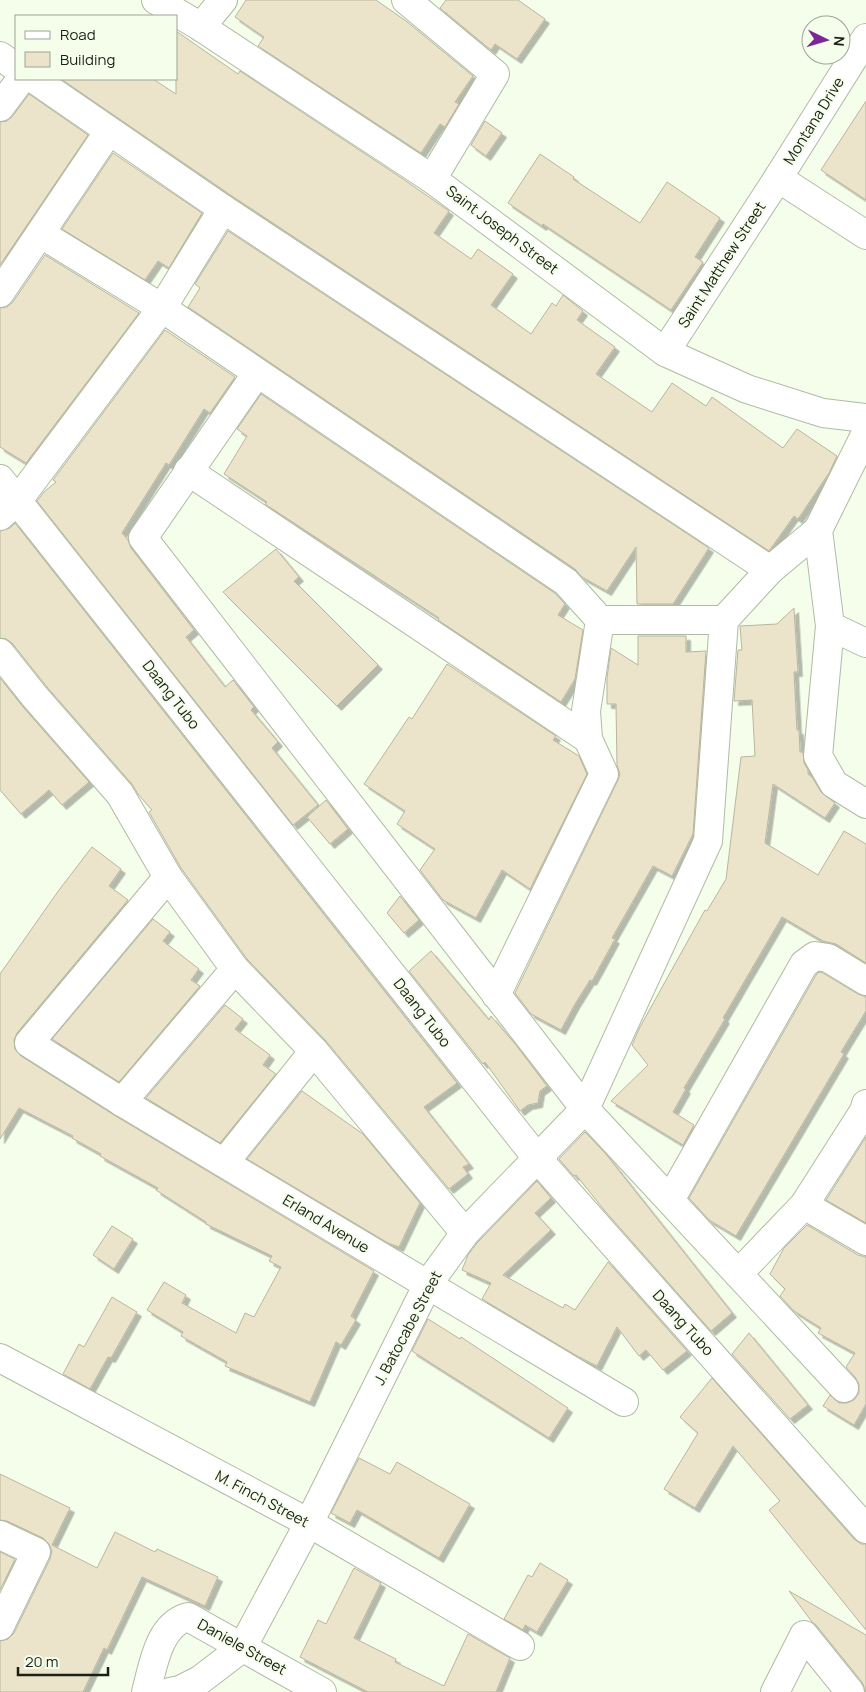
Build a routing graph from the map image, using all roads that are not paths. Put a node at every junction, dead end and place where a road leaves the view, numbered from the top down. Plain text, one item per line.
1 (156, 0) edge
2 (223, 0) edge
3 (406, 0) edge
4 (201, 27) junction
5 (866, 38) edge
6 (0, 56) edge
7 (15, 66) edge
8 (20, 80) edge
9 (35, 80) edge
10 (0, 107) edge
11 (110, 131) junction
12 (778, 178) junction
13 (432, 179) junction
14 (223, 209) junction
15 (41, 234) junction
16 (866, 236) edge
17 (0, 293) edge
18 (162, 308) junction
19 (665, 352) junction
20 (257, 373) junction
21 (866, 418) edge
22 (866, 433) edge
23 (188, 471) junction
24 (0, 478) edge
25 (9, 508) edge
26 (818, 530) junction
27 (770, 570) junction
28 (600, 620) junction
29 (724, 620) junction
30 (830, 626) junction
31 (866, 643) edge
32 (0, 652) edge
33 (588, 739) junction
34 (866, 804) edge
35 (168, 878) junction
36 (235, 969) junction
37 (866, 981) edge
38 (496, 995) junction
39 (314, 1052) junction
40 (122, 1102) junction
41 (585, 1109) junction
42 (865, 1109) edge
43 (537, 1158) junction
44 (224, 1163) junction
45 (670, 1200) junction
46 (804, 1205) junction
47 (464, 1233) junction
48 (866, 1241) edge
49 (738, 1274) junction
50 (428, 1284) junction
51 (0, 1358) edge
52 (844, 1388) dead end
53 (624, 1402) dead end
54 (308, 1523) junction
55 (866, 1529) edge
56 (0, 1535) edge
57 (0, 1626) edge
58 (245, 1641) junction
59 (520, 1646) dead end
60 (146, 1692) edge
61 (170, 1692) edge
62 (322, 1692) edge
63 (775, 1692) edge
64 (850, 1692) edge

1 - 4 street, Saint Joseph Street
2 - 4 street
3 - 13 street
4 - 13 street, Saint Joseph Street
5 - 12 street, Montana Drive
6 - 7 street
8 - 10 street
9 - 11 street
11 - 14 street
11 - 15 street
12 - 16 street
12 - 19 street, Saint Matthew Street
13 - 19 street, Saint Joseph Street
14 - 18 street
14 - 27 street
15 - 17 street
15 - 18 street
18 - 20 street
18 - 25 street
19 - 21 street, Saint Joseph Street
20 - 23 street
20 - 28 street
22 - 26 street
23 - 33 street
23 - 38 street
24 - 25 street, Daang Tubo
25 - 43 street, Daang Tubo
26 - 27 street
26 - 30 street
27 - 29 street
28 - 29 street
28 - 33 street
29 - 41 street, J. Batocabe Street
30 - 31 street
30 - 34 street
32 - 35 street
33 - 38 street
35 - 36 street
35 - 40 street, Erland Avenue
36 - 39 street
36 - 40 street
37 - 45 street
38 - 41 street
39 - 44 street
39 - 47 street
40 - 44 street, Erland Avenue
41 - 43 street, J. Batocabe Street
41 - 45 street
42 - 46 street
43 - 47 street, J. Batocabe Street
43 - 55 street, Daang Tubo
44 - 50 street, Erland Avenue
45 - 49 street
46 - 48 street
46 - 49 street
47 - 50 street, J. Batocabe Street
49 - 52 street
50 - 53 street, Erland Avenue
50 - 54 street, J. Batocabe Street
51 - 54 street, M. Finch Street
54 - 58 street, J. Batocabe Street
54 - 59 street, M. Finch Street
56 - 57 street
58 - 60 street, Daniele Street
58 - 61 street
58 - 62 street, Daniele Street
63 - 64 street

